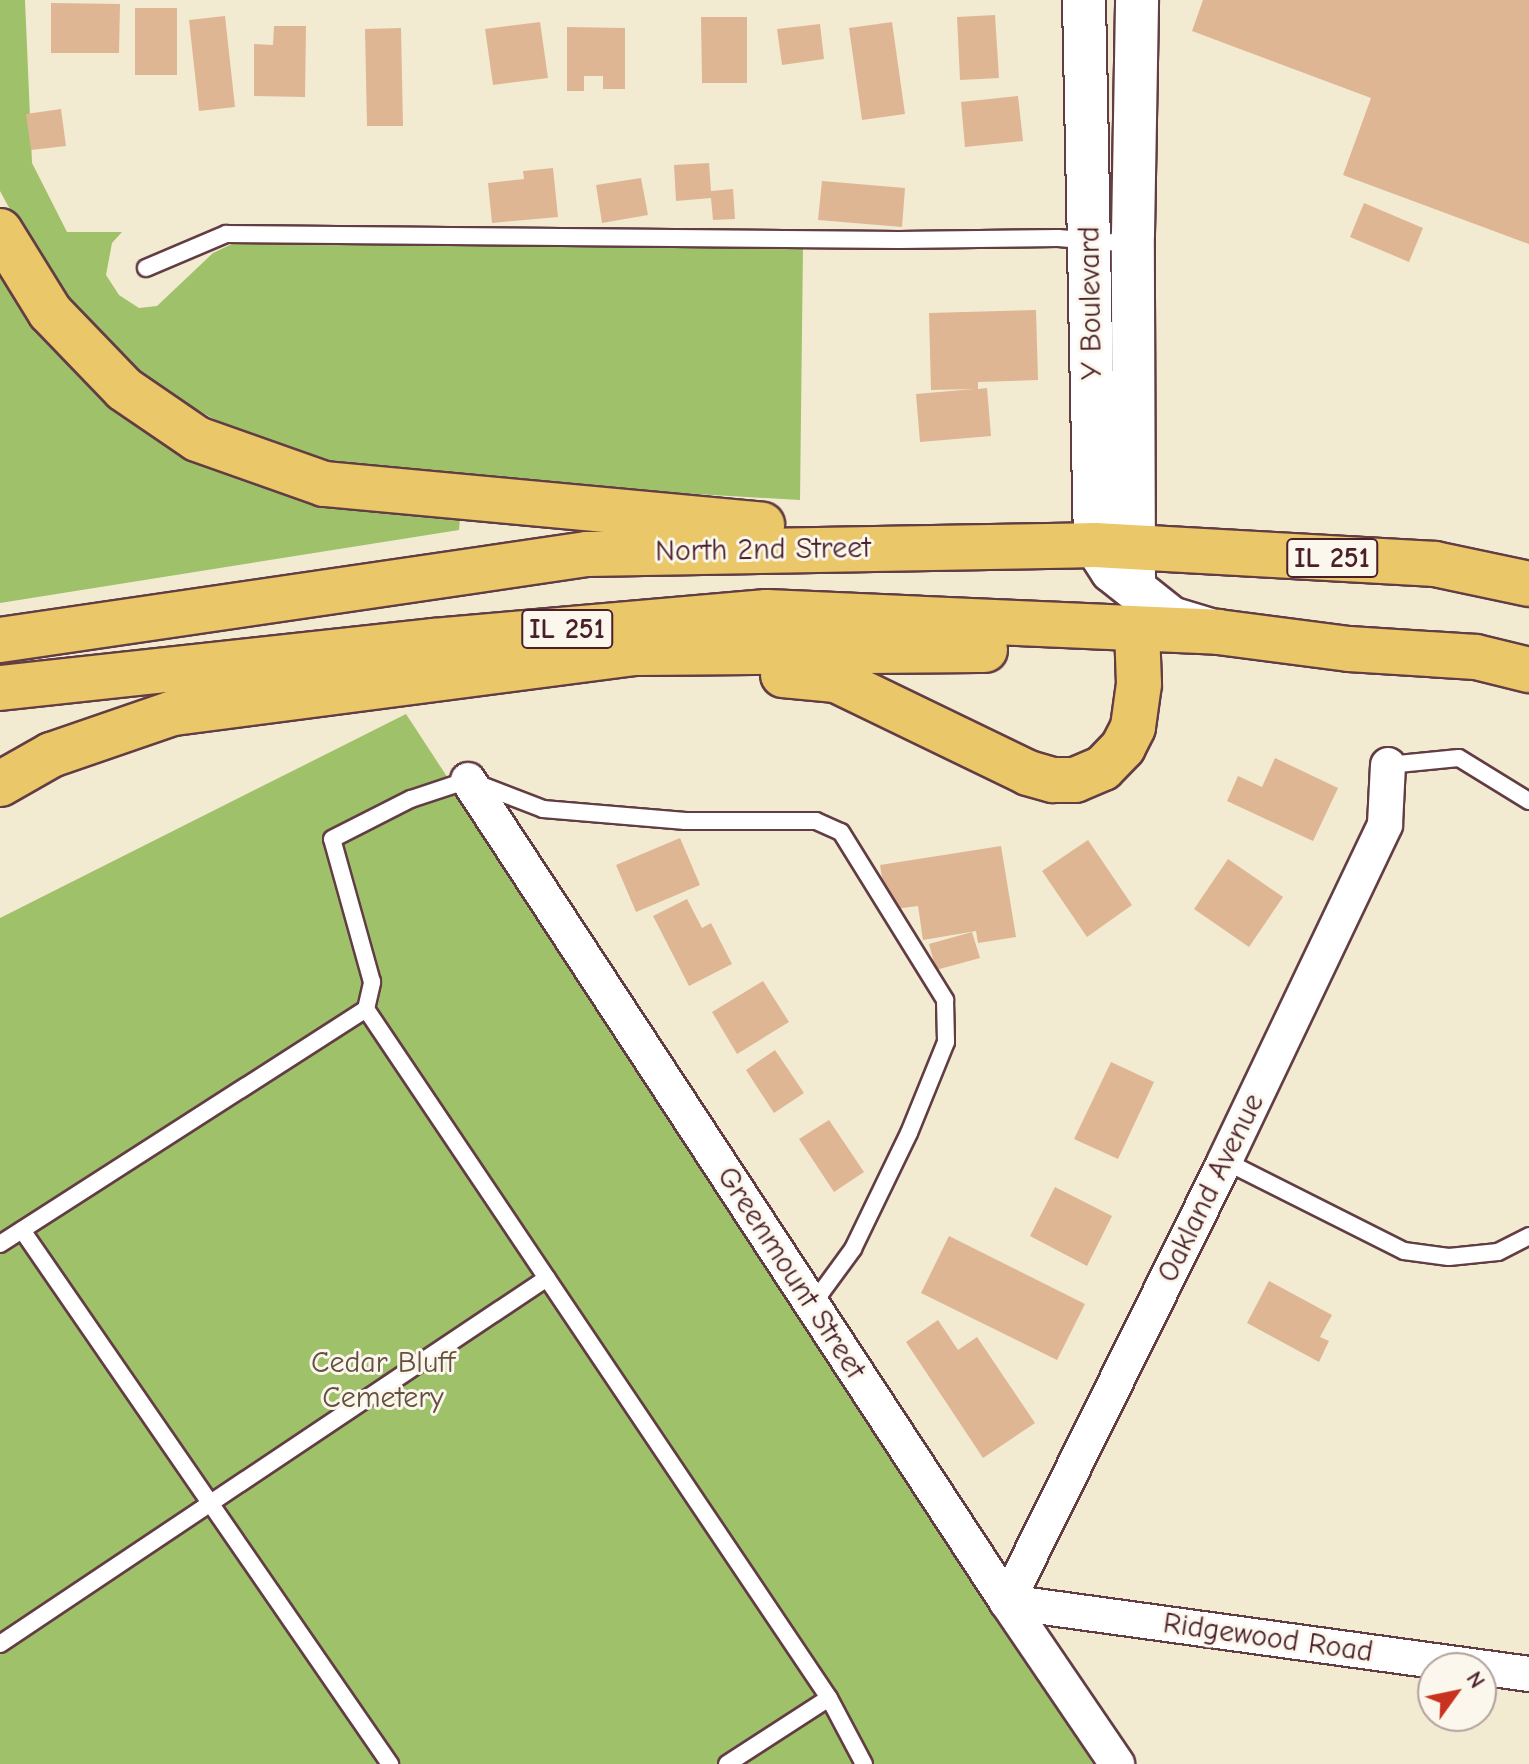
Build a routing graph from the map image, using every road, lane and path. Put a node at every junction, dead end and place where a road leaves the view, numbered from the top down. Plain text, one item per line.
1 (1084, 0) edge
2 (1137, 0) edge
3 (0, 231) edge
4 (1091, 239) junction
5 (1133, 244) junction
6 (146, 268) dead end
7 (1007, 544) junction
8 (1113, 546) junction
9 (1529, 584) edge
10 (1136, 610) junction
11 (0, 640) edge
12 (541, 667) junction
13 (1529, 670) edge
14 (0, 688) edge
15 (1388, 765) joint
16 (468, 780) junction
17 (0, 784) edge
18 (1529, 801) edge
19 (366, 1009) junction
20 (1225, 1161) junction
21 (22, 1230) junction
22 (1529, 1236) edge
23 (0, 1244) edge
24 (547, 1278) junction
25 (812, 1305) junction
26 (210, 1506) junction
27 (1007, 1602) junction
28 (0, 1644) edge
29 (1529, 1674) edge
30 (829, 1698) junction
31 (390, 1764) edge
32 (727, 1764) edge
33 (864, 1764) edge
34 (1117, 1764) edge

1 - 4 street, Y Boulevard
2 - 5 street, Y Boulevard
3 - 7 main road
4 - 5 lane
4 - 6 lane
4 - 8 street, Y Boulevard
5 - 8 street, Y Boulevard
7 - 8 main road, North 2nd Street / IL 251
7 - 11 main road, North 2nd Street / IL 251
8 - 9 main road, North 2nd Street / IL 251
8 - 10 street, Y Boulevard
10 - 12 main road
10 - 12 main road
10 - 13 main road, North 2nd Street / IL 251
10 - 14 main road, North 2nd Street / IL 251
12 - 17 main road
15 - 18 lane
15 - 20 street, Oakland Avenue
16 - 19 lane
16 - 25 street, Greenmount Street
16 - 25 lane
19 - 21 lane
19 - 24 lane
20 - 22 lane
20 - 27 street, Oakland Avenue
21 - 23 lane
21 - 26 lane
24 - 26 lane
24 - 30 lane
25 - 27 street, Greenmount Street
26 - 28 lane
26 - 31 lane
27 - 29 street, Ridgewood Road
27 - 34 street, Greenmount Street
30 - 32 lane
30 - 33 lane

